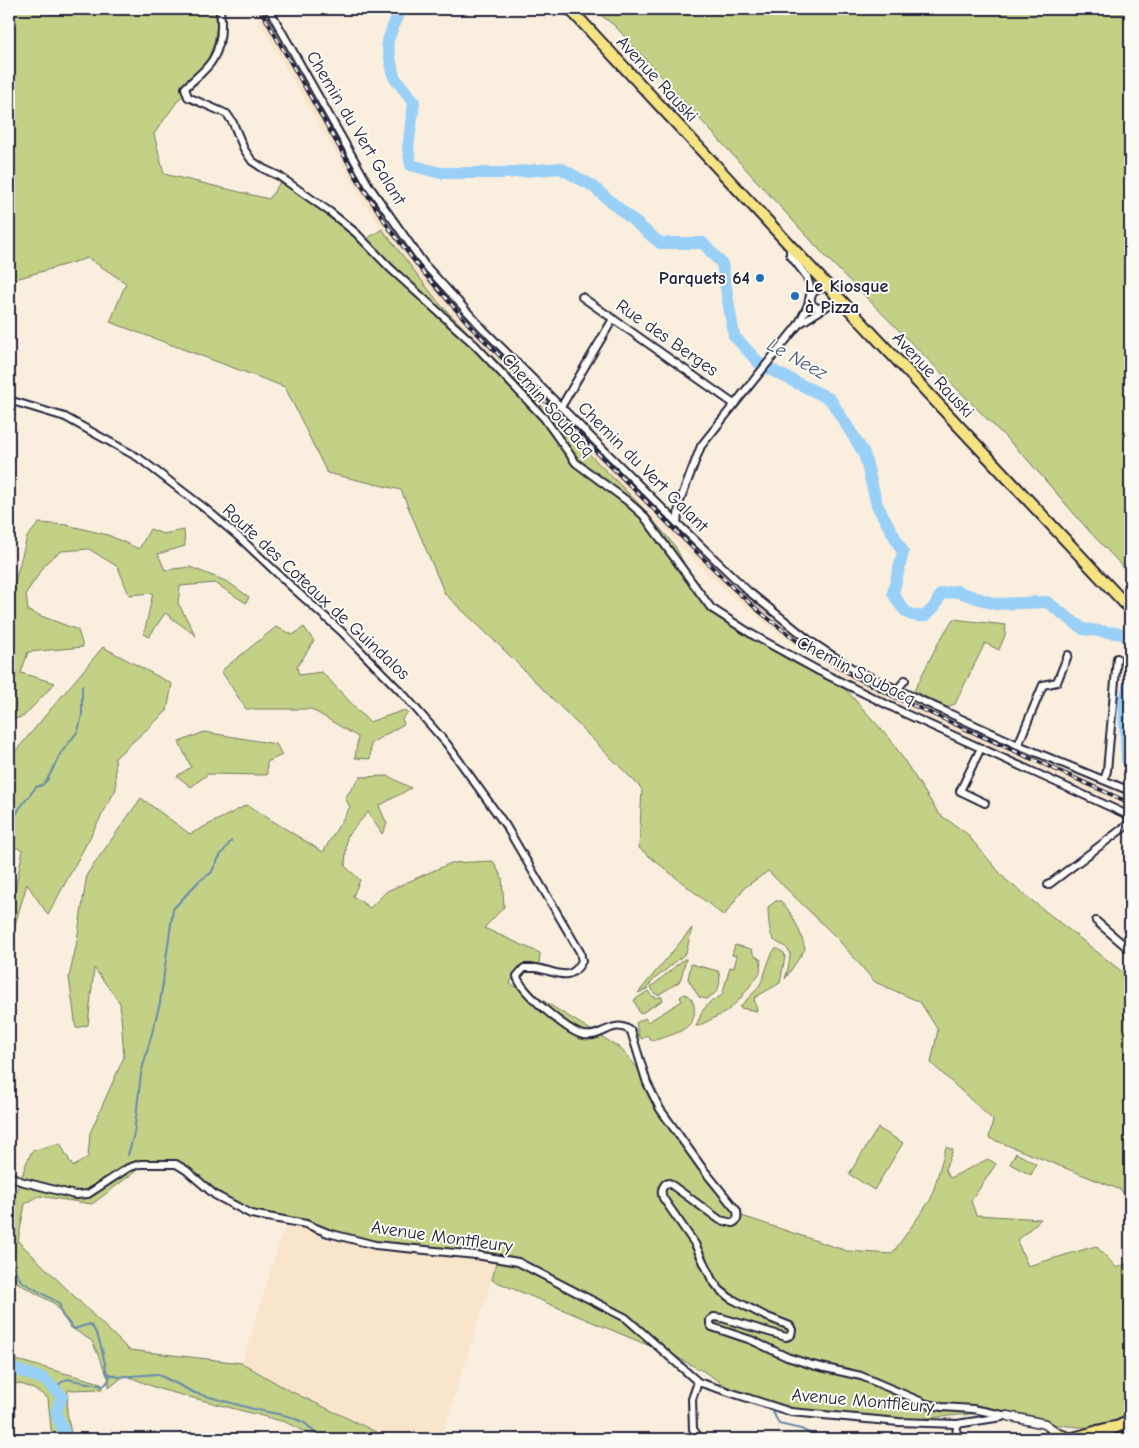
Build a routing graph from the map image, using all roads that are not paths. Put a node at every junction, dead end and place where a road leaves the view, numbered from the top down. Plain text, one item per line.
1 (220, 9) edge
2 (269, 9) edge
3 (570, 9) edge
4 (790, 246) junction
5 (834, 293) junction
6 (811, 295) junction
7 (582, 297) dead end
8 (823, 308) junction
9 (613, 319) junction
10 (798, 325) junction
11 (9, 400) edge
12 (734, 404) junction
13 (561, 407) junction
14 (677, 523) junction
15 (1130, 609) edge
16 (1068, 655) dead end
17 (1117, 658) dead end
18 (905, 680) dead end
19 (897, 690) junction
20 (1018, 744) junction
21 (981, 748) junction
22 (1104, 780) junction
23 (1130, 791) edge
24 (985, 803) dead end
25 (1130, 816) edge
26 (1130, 823) edge
27 (1048, 884) dead end
28 (1096, 921) dead end
29 (1129, 948) edge
30 (9, 1175) edge
31 (698, 1382) junction
32 (1008, 1416) junction
33 (1130, 1421) edge
34 (1033, 1422) junction
35 (957, 1424) junction
36 (1116, 1427) junction
37 (1066, 1438) edge
38 (700, 1439) edge
39 (956, 1439) edge
40 (1045, 1439) edge
41 (1094, 1439) edge

1 - 21 street, Chemin Soubacq
2 - 13 street, Chemin du Vert Galant
3 - 4 main road, Avenue Rauski
4 - 5 main road, Avenue Rauski
4 - 6 street
5 - 6 street
5 - 8 street
5 - 15 main road, Avenue Rauski
6 - 8 street
6 - 10 street
7 - 9 street, Rue des Berges
8 - 10 street
9 - 12 street, Rue des Berges
9 - 13 street
10 - 12 street
11 - 32 street, Route des Coteaux de Guindalos
12 - 14 street
13 - 14 street, Chemin du Vert Galant
14 - 19 street, Chemin du Vert Galant
16 - 20 street
17 - 22 street
18 - 19 street
19 - 20 street, Chemin du Vert Galant
20 - 22 street, Chemin du Vert Galant
21 - 24 street
21 - 25 street, Chemin Soubacq
22 - 23 street, Chemin du Vert Galant
26 - 27 street
28 - 29 street
30 - 31 street, Avenue Montfleury
31 - 35 street, Avenue Montfleury
31 - 38 street
32 - 34 street, Route des Coteaux de Guindalos
32 - 35 street, Avenue Montfleury
33 - 36 main road
34 - 37 street, Route des Coteaux de Guindalos
34 - 40 street
35 - 39 street
36 - 37 main road
36 - 41 main road
37 - 40 main road

